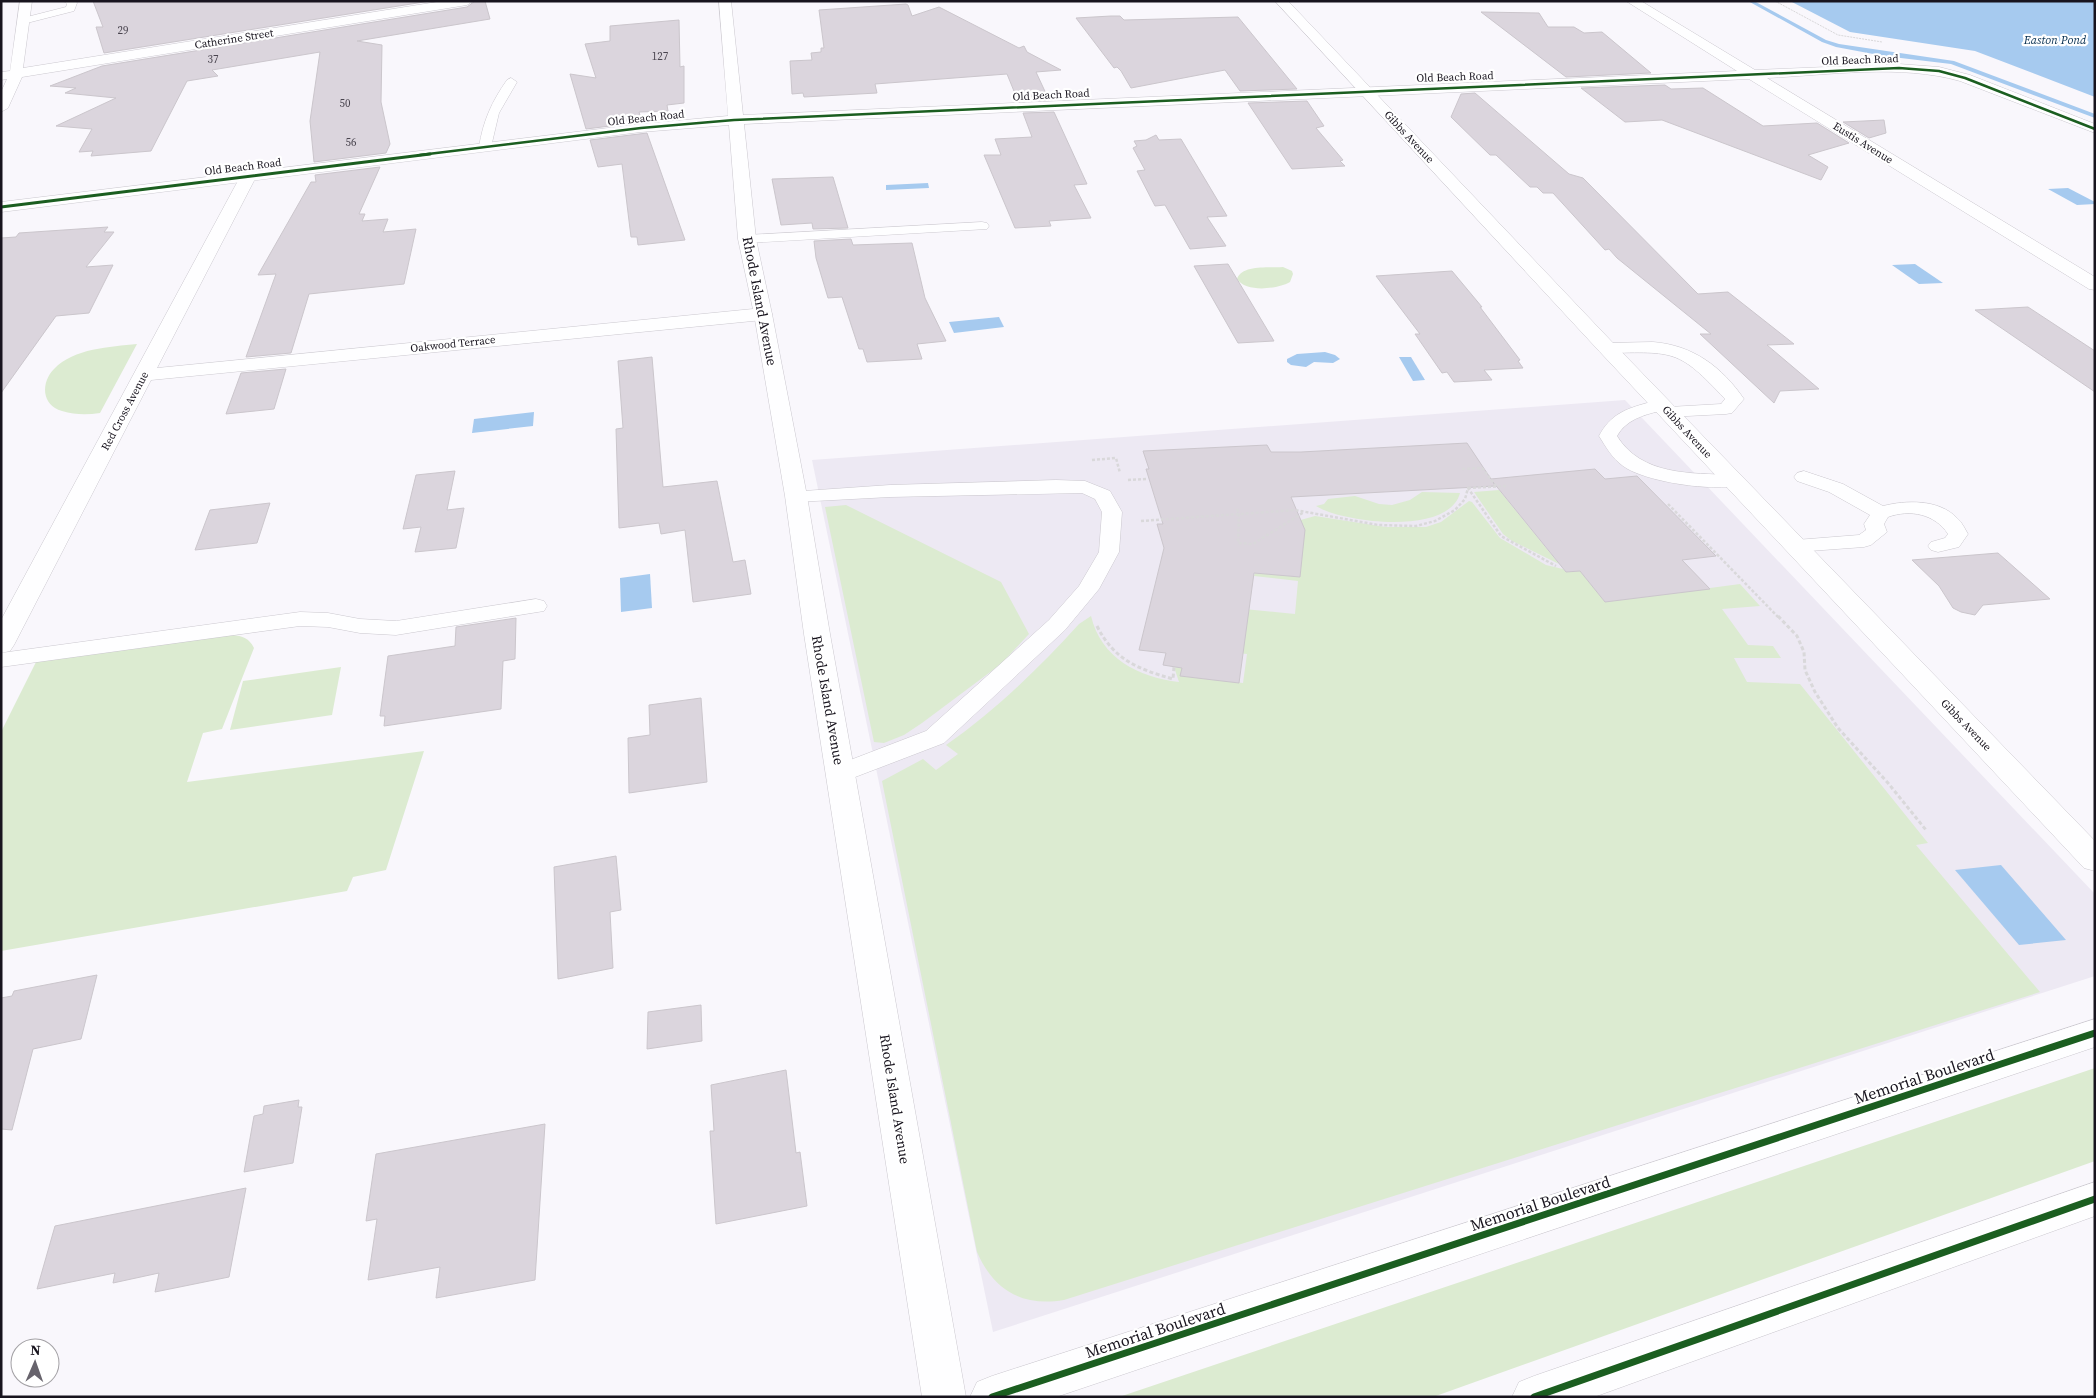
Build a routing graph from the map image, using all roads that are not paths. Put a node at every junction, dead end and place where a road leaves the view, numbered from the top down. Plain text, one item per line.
1 (26, 1) edge
2 (69, 1) edge
3 (467, 1) edge
4 (725, 1) edge
5 (1281, 1) edge
6 (1632, 1) edge
7 (448, 3) edge
8 (23, 21) junction
9 (16, 74) junction
10 (1751, 75) junction
11 (1, 76) edge
12 (511, 82) dead end
13 (1366, 91) junction
14 (1, 108) edge
15 (734, 120) junction
16 (2095, 129) edge
17 (485, 147) junction
18 (248, 176) junction
19 (1, 207) edge
20 (982, 226) dead end
21 (747, 239) junction
22 (2095, 285) edge
23 (763, 314) junction
24 (1607, 348) junction
25 (144, 375) junction
26 (1665, 409) junction
27 (1804, 477) dead end
28 (1733, 481) junction
29 (796, 496) junction
30 (1881, 513) junction
31 (1796, 546) junction
32 (1938, 546) dead end
33 (536, 606) dead end
34 (1, 645) edge
35 (1, 660) edge
36 (841, 773) junction
37 (2095, 860) edge
38 (2095, 1033) edge
39 (2095, 1198) edge
40 (944, 1397) edge
41 (992, 1397) edge
42 (1534, 1397) edge

1 - 8 street
2 - 8 lane
3 - 7 street, Catherine Street
4 - 15 street, Rhode Island Avenue
5 - 13 street, Gibbs Avenue
6 - 10 street, Eustis Avenue
7 - 9 street, Catherine Street
8 - 9 street
9 - 11 street, Catherine Street
9 - 14 street
10 - 13 street, Old Beach Road
10 - 16 street, Old Beach Road
10 - 22 street, Eustis Avenue
12 - 17 lane
13 - 15 street, Old Beach Road
13 - 24 street, Gibbs Avenue
15 - 17 street, Old Beach Road
15 - 21 street, Rhode Island Avenue
17 - 18 street, Old Beach Road
18 - 19 street, Old Beach Road
18 - 25 street, Red Cross Avenue
20 - 21 lane
21 - 23 street, Rhode Island Avenue
23 - 25 street, Oakwood Terrace
23 - 29 street, Rhode Island Avenue
24 - 26 street, Gibbs Avenue
24 - 26 lane
25 - 34 street, Red Cross Avenue
26 - 28 street, Gibbs Avenue
26 - 28 lane
27 - 30 lane
28 - 31 street, Gibbs Avenue
29 - 36 street, Rhode Island Avenue
29 - 36 lane
30 - 31 lane
30 - 32 lane
31 - 37 street, Gibbs Avenue
33 - 35 lane
36 - 40 street, Rhode Island Avenue
38 - 41 street, Memorial Boulevard
39 - 42 street

